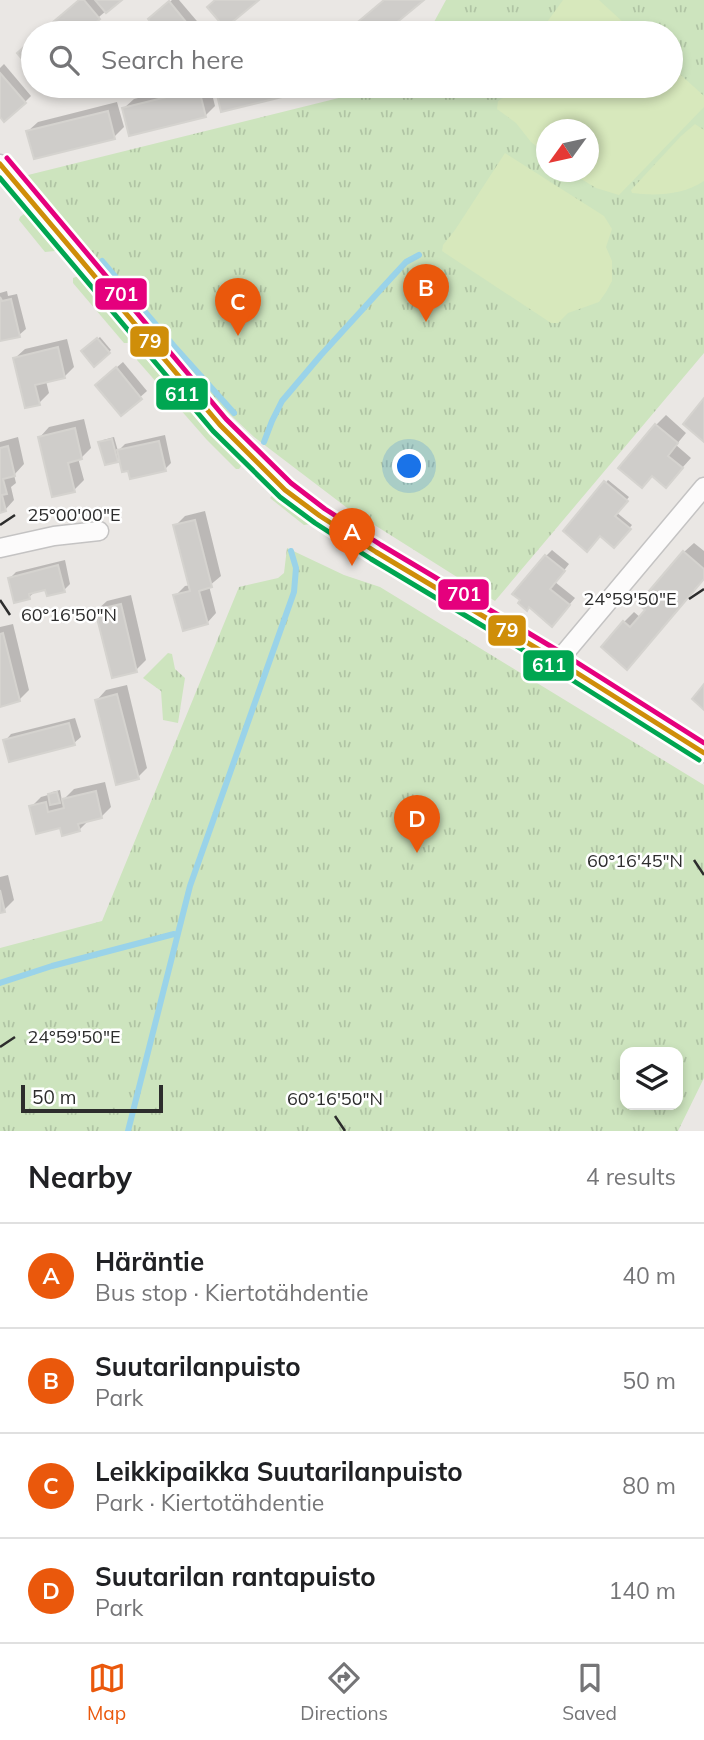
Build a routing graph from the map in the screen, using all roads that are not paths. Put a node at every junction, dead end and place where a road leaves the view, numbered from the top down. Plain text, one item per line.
1 (0, 164) edge
2 (704, 487) edge
3 (99, 531) dead end
4 (0, 548) edge
5 (558, 661) junction
6 (704, 753) edge

1 - 5 street
2 - 5 street
3 - 4 street
5 - 6 street

